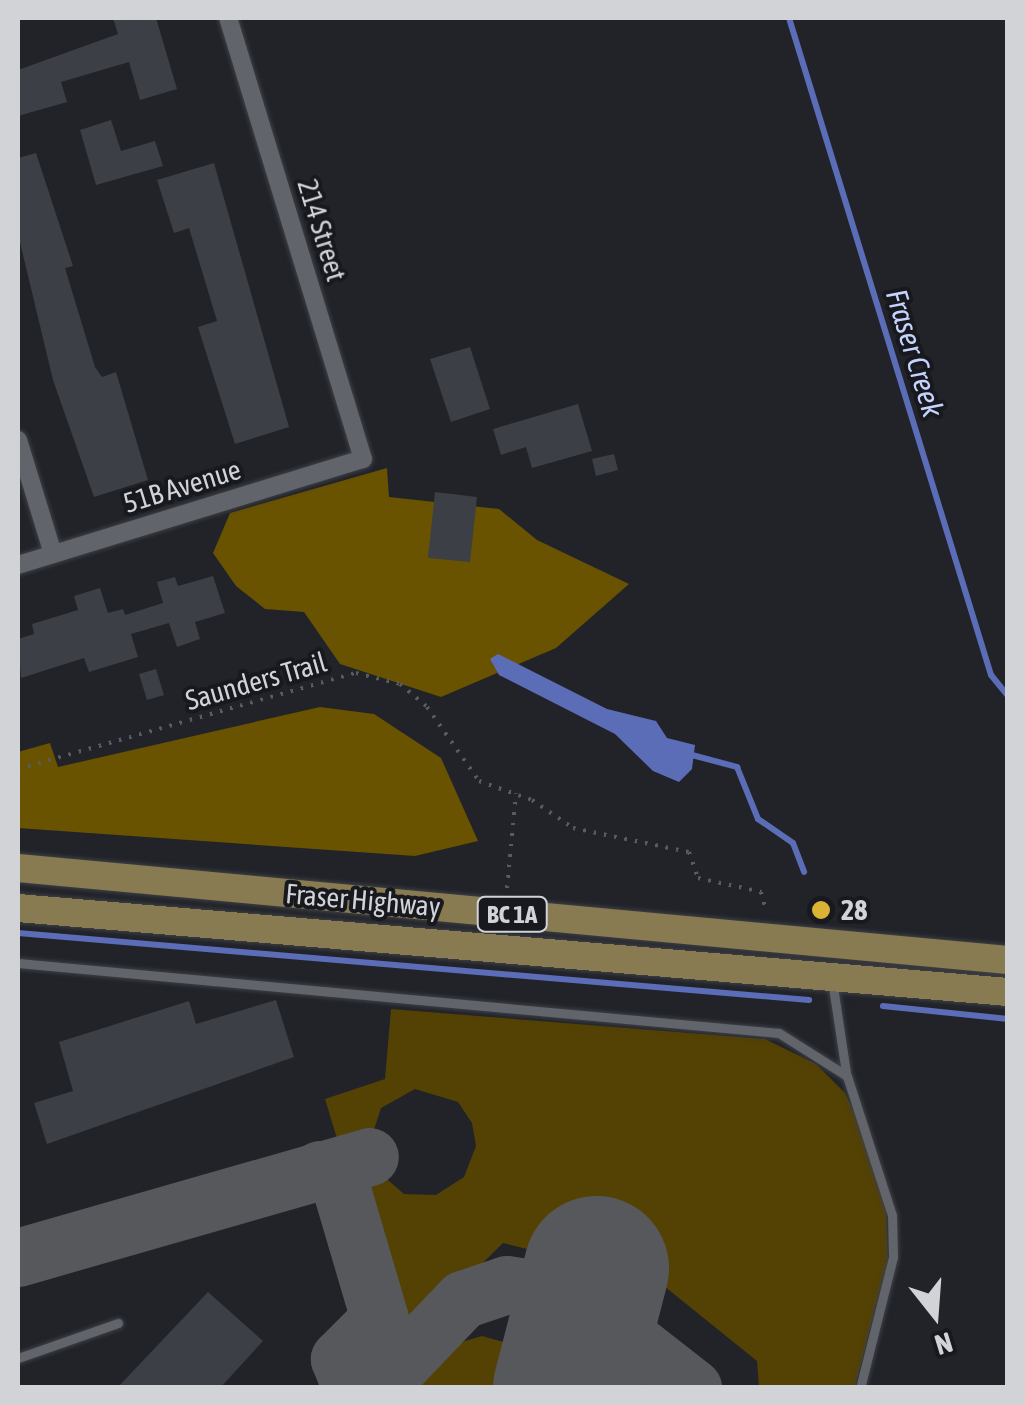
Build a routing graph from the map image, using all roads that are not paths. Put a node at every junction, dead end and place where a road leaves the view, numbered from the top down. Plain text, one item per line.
1 (228, 18) edge
2 (18, 440) edge
3 (363, 459) joint
4 (53, 554) junction
5 (18, 565) edge
6 (18, 868) edge
7 (18, 908) edge
8 (1008, 960) edge
9 (18, 964) edge
10 (832, 974) junction
11 (1008, 992) edge
12 (847, 1076) junction
13 (118, 1322) dead end
14 (18, 1358) edge
15 (860, 1388) edge

1 - 3 street, 214 Street
2 - 4 street
3 - 4 street, 51B Avenue
4 - 5 street, 51B Avenue
6 - 8 main road, Fraser Highway / BC 1A
7 - 10 main road, Fraser Highway / BC 1A
9 - 12 lane
10 - 11 main road, Fraser Highway / BC 1A
10 - 12 lane
12 - 15 lane
13 - 14 lane

